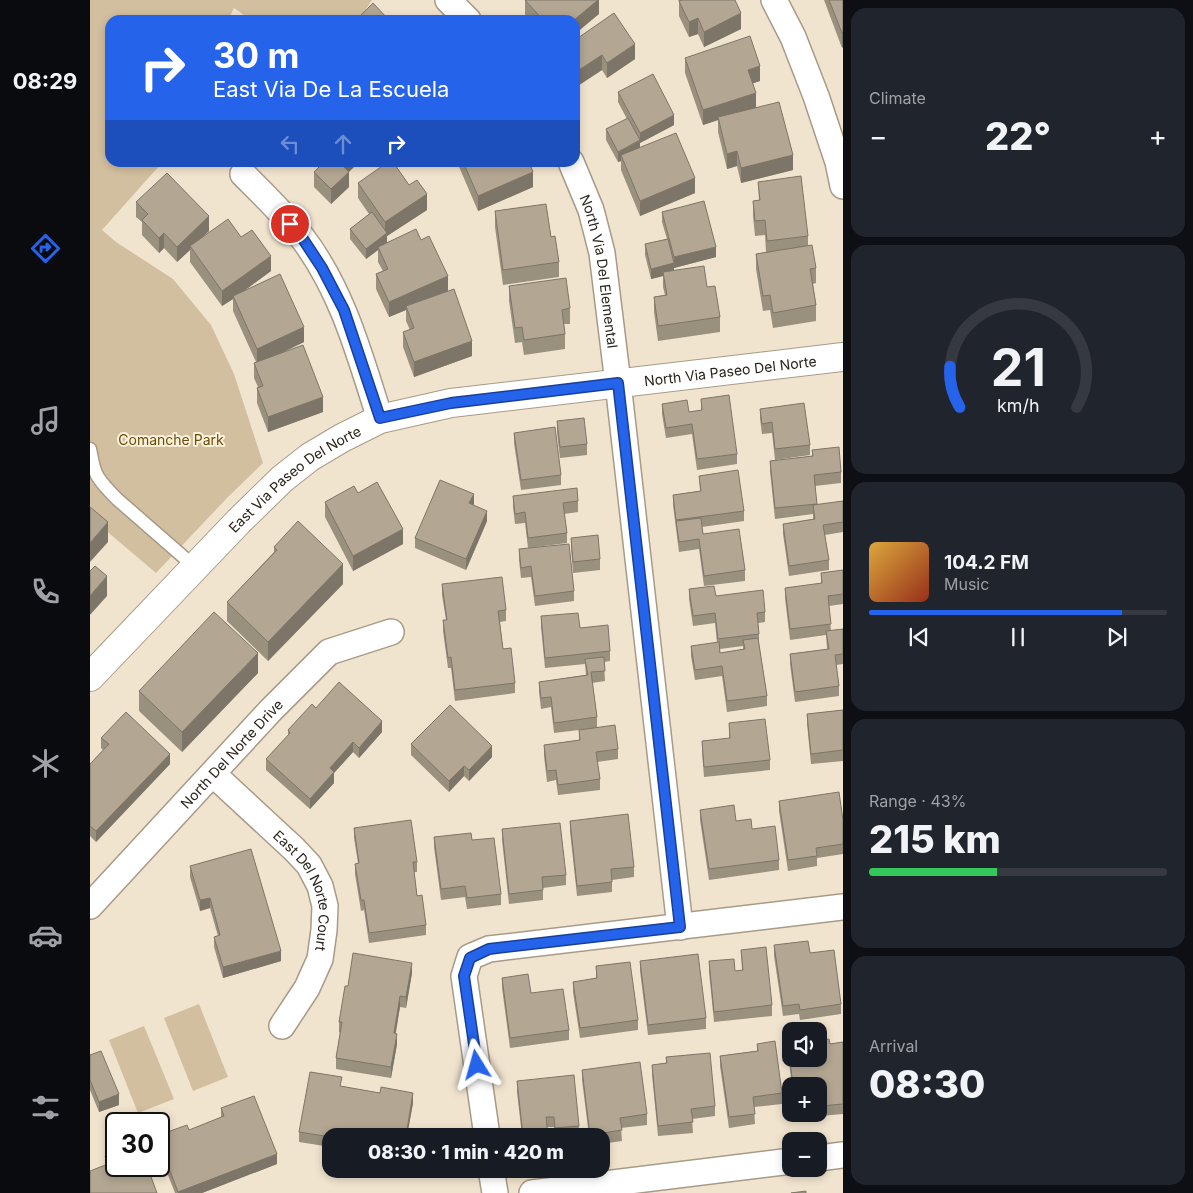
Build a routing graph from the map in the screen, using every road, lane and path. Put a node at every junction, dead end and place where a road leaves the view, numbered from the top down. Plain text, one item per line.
1 (448, 0) edge
2 (774, 0) edge
3 (463, 15) edge
4 (574, 167) edge
5 (243, 174) dead end
6 (843, 186) edge
7 (843, 357) edge
8 (618, 383) junction
9 (380, 418) junction
10 (90, 449) edge
11 (195, 567) junction
12 (390, 632) dead end
13 (90, 677) edge
14 (213, 774) junction
15 (90, 906) edge
16 (843, 907) edge
17 (680, 927) junction
18 (282, 1026) dead end
19 (485, 1128) edge
20 (843, 1155) edge
21 (827, 1157) edge
22 (782, 1162) edge
23 (492, 1178) edge
24 (494, 1193) edge
25 (532, 1193) edge

1 - 3 street
2 - 6 street
4 - 8 street, North Via Del Elemental
5 - 9 street
7 - 8 street, North Via Paseo Del Norte
8 - 9 street, East Via Paseo Del Norte
8 - 17 street, North Via Del Elemental
9 - 11 street, East Via Paseo Del Norte
10 - 11 lane
11 - 13 street, East Via Paseo Del Norte
12 - 14 street, North Del Norte Drive
14 - 15 street, North Del Norte Drive
14 - 18 street, East Del Norte Court
16 - 17 street
17 - 19 street
20 - 21 street
22 - 25 street
23 - 24 street

